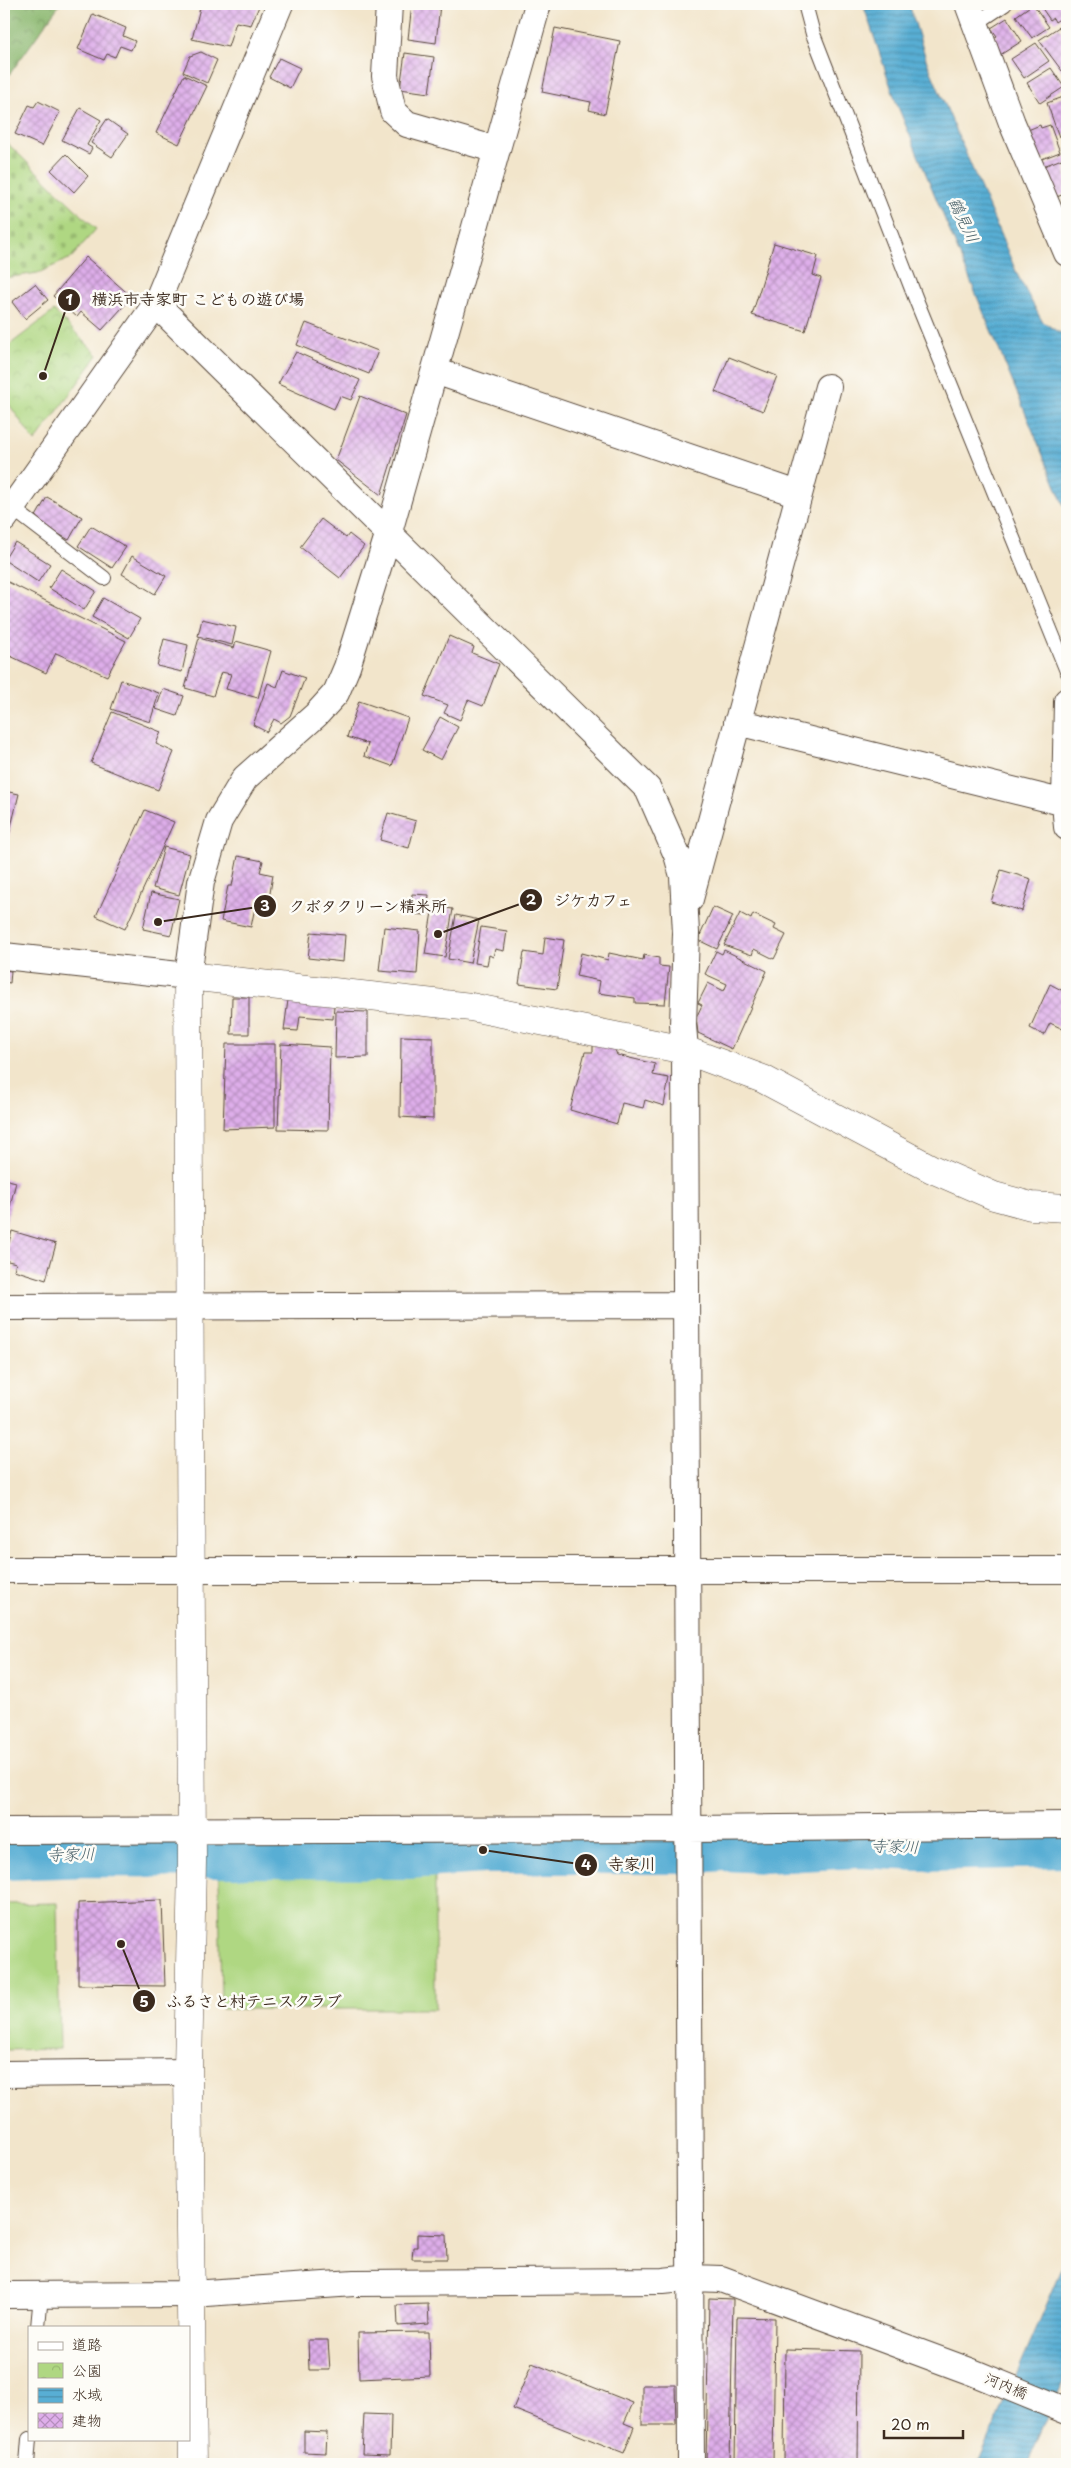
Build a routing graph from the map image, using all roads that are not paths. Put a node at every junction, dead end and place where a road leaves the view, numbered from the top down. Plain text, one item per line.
1 (280, 4) edge
2 (390, 4) edge
3 (538, 4) edge
4 (805, 4) edge
5 (1005, 4) edge
6 (972, 14) edge
7 (497, 150) junction
8 (1067, 253) edge
9 (156, 304) junction
10 (435, 370) junction
11 (828, 388) dead end
12 (798, 494) junction
13 (8, 514) edge
14 (389, 532) junction
15 (104, 578) dead end
16 (1067, 672) edge
17 (1067, 701) edge
18 (737, 722) junction
19 (1066, 815) edge
20 (685, 916) junction
21 (4, 956) edge
22 (188, 976) junction
23 (685, 1050) junction
24 (1067, 1208) edge
25 (685, 1305) junction
26 (190, 1306) junction
27 (4, 1308) edge
28 (686, 1569) junction
29 (4, 1570) edge
30 (189, 1570) junction
31 (1067, 1570) edge
32 (1067, 1825) edge
33 (4, 1831) edge
34 (689, 1841) junction
35 (191, 1845) junction
36 (188, 2072) junction
37 (4, 2074) edge
38 (692, 2278) junction
39 (191, 2294) junction
40 (4, 2295) edge
41 (41, 2295) junction
42 (38, 2326) edge
43 (1067, 2411) edge
44 (29, 2440) edge
45 (27, 2464) edge
46 (193, 2464) edge
47 (691, 2464) edge

1 - 9 street
2 - 7 street
3 - 7 street
4 - 16 lane
5 - 6 lane
6 - 8 street
7 - 10 street
9 - 13 street
9 - 14 street
10 - 12 street
10 - 14 street
11 - 12 street
12 - 18 street
13 - 15 lane
14 - 20 street
14 - 22 street
17 - 19 street
18 - 19 street
18 - 20 street
20 - 23 street
21 - 22 street
22 - 23 street
22 - 26 street
23 - 24 street
23 - 25 street
25 - 26 street
25 - 28 street
26 - 27 street
26 - 30 street
28 - 30 street
28 - 31 street
28 - 34 street
29 - 30 street
30 - 35 street
32 - 34 street
33 - 35 street
34 - 35 street
34 - 38 street
35 - 36 street
36 - 37 street
36 - 39 street
38 - 39 street, 河内橋
38 - 43 street, 河内橋
38 - 47 street
39 - 41 street, 河内橋
39 - 46 street
40 - 41 street, 河内橋
41 - 42 lane
44 - 45 lane

